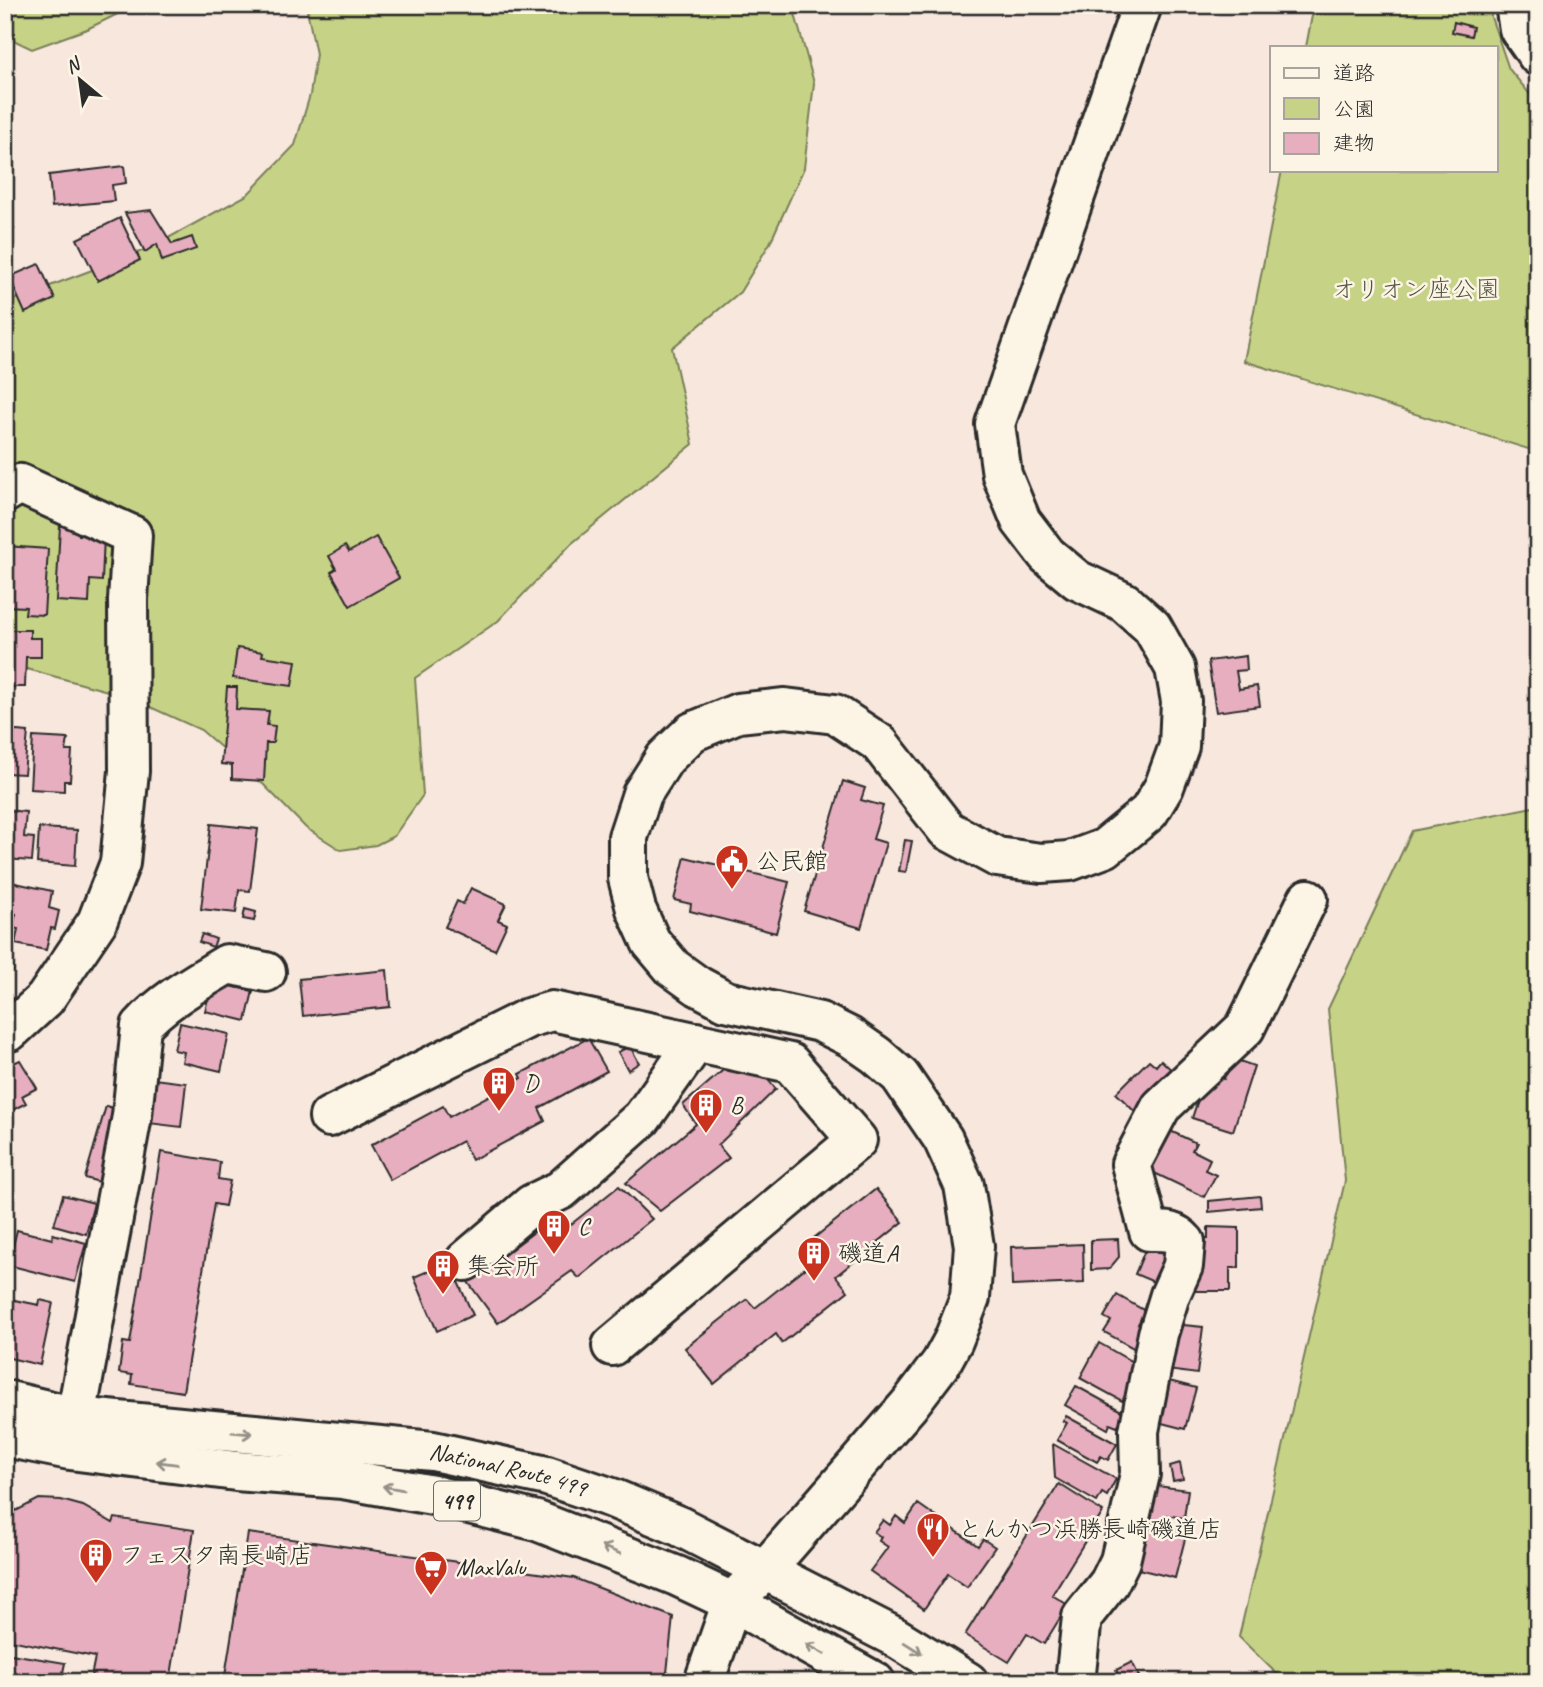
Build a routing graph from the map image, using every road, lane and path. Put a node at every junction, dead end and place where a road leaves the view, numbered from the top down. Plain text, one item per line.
1 (1143, 5) edge
2 (1515, 5) edge
3 (1538, 55) edge
4 (5, 493) edge
5 (1308, 899) dead end
6 (266, 971) dead end
7 (776, 1011) junction
8 (5, 1031) edge
9 (695, 1042) junction
10 (763, 1056) junction
11 (329, 1117) dead end
12 (465, 1261) dead end
13 (612, 1346) dead end
14 (5, 1400) edge
15 (76, 1417) junction
16 (5, 1437) edge
17 (765, 1570) junction
18 (732, 1602) junction
19 (704, 1682) edge
20 (875, 1682) edge
21 (968, 1682) edge
22 (1075, 1682) edge

1 - 7 main road
2 - 3 main road
4 - 8 main road
5 - 22 main road
6 - 15 main road
7 - 10 main road
7 - 17 main road
9 - 10 main road
9 - 11 main road
9 - 12 main road
10 - 13 main road
14 - 15 main road, National Route 499 / 499
15 -> 17 main road, National Route 499 / 499
18 -> 16 main road, National Route 499 / 499
17 - 18 main road
17 -> 21 main road, National Route 499 / 499
18 - 19 main road
20 -> 18 main road, National Route 499 / 499

